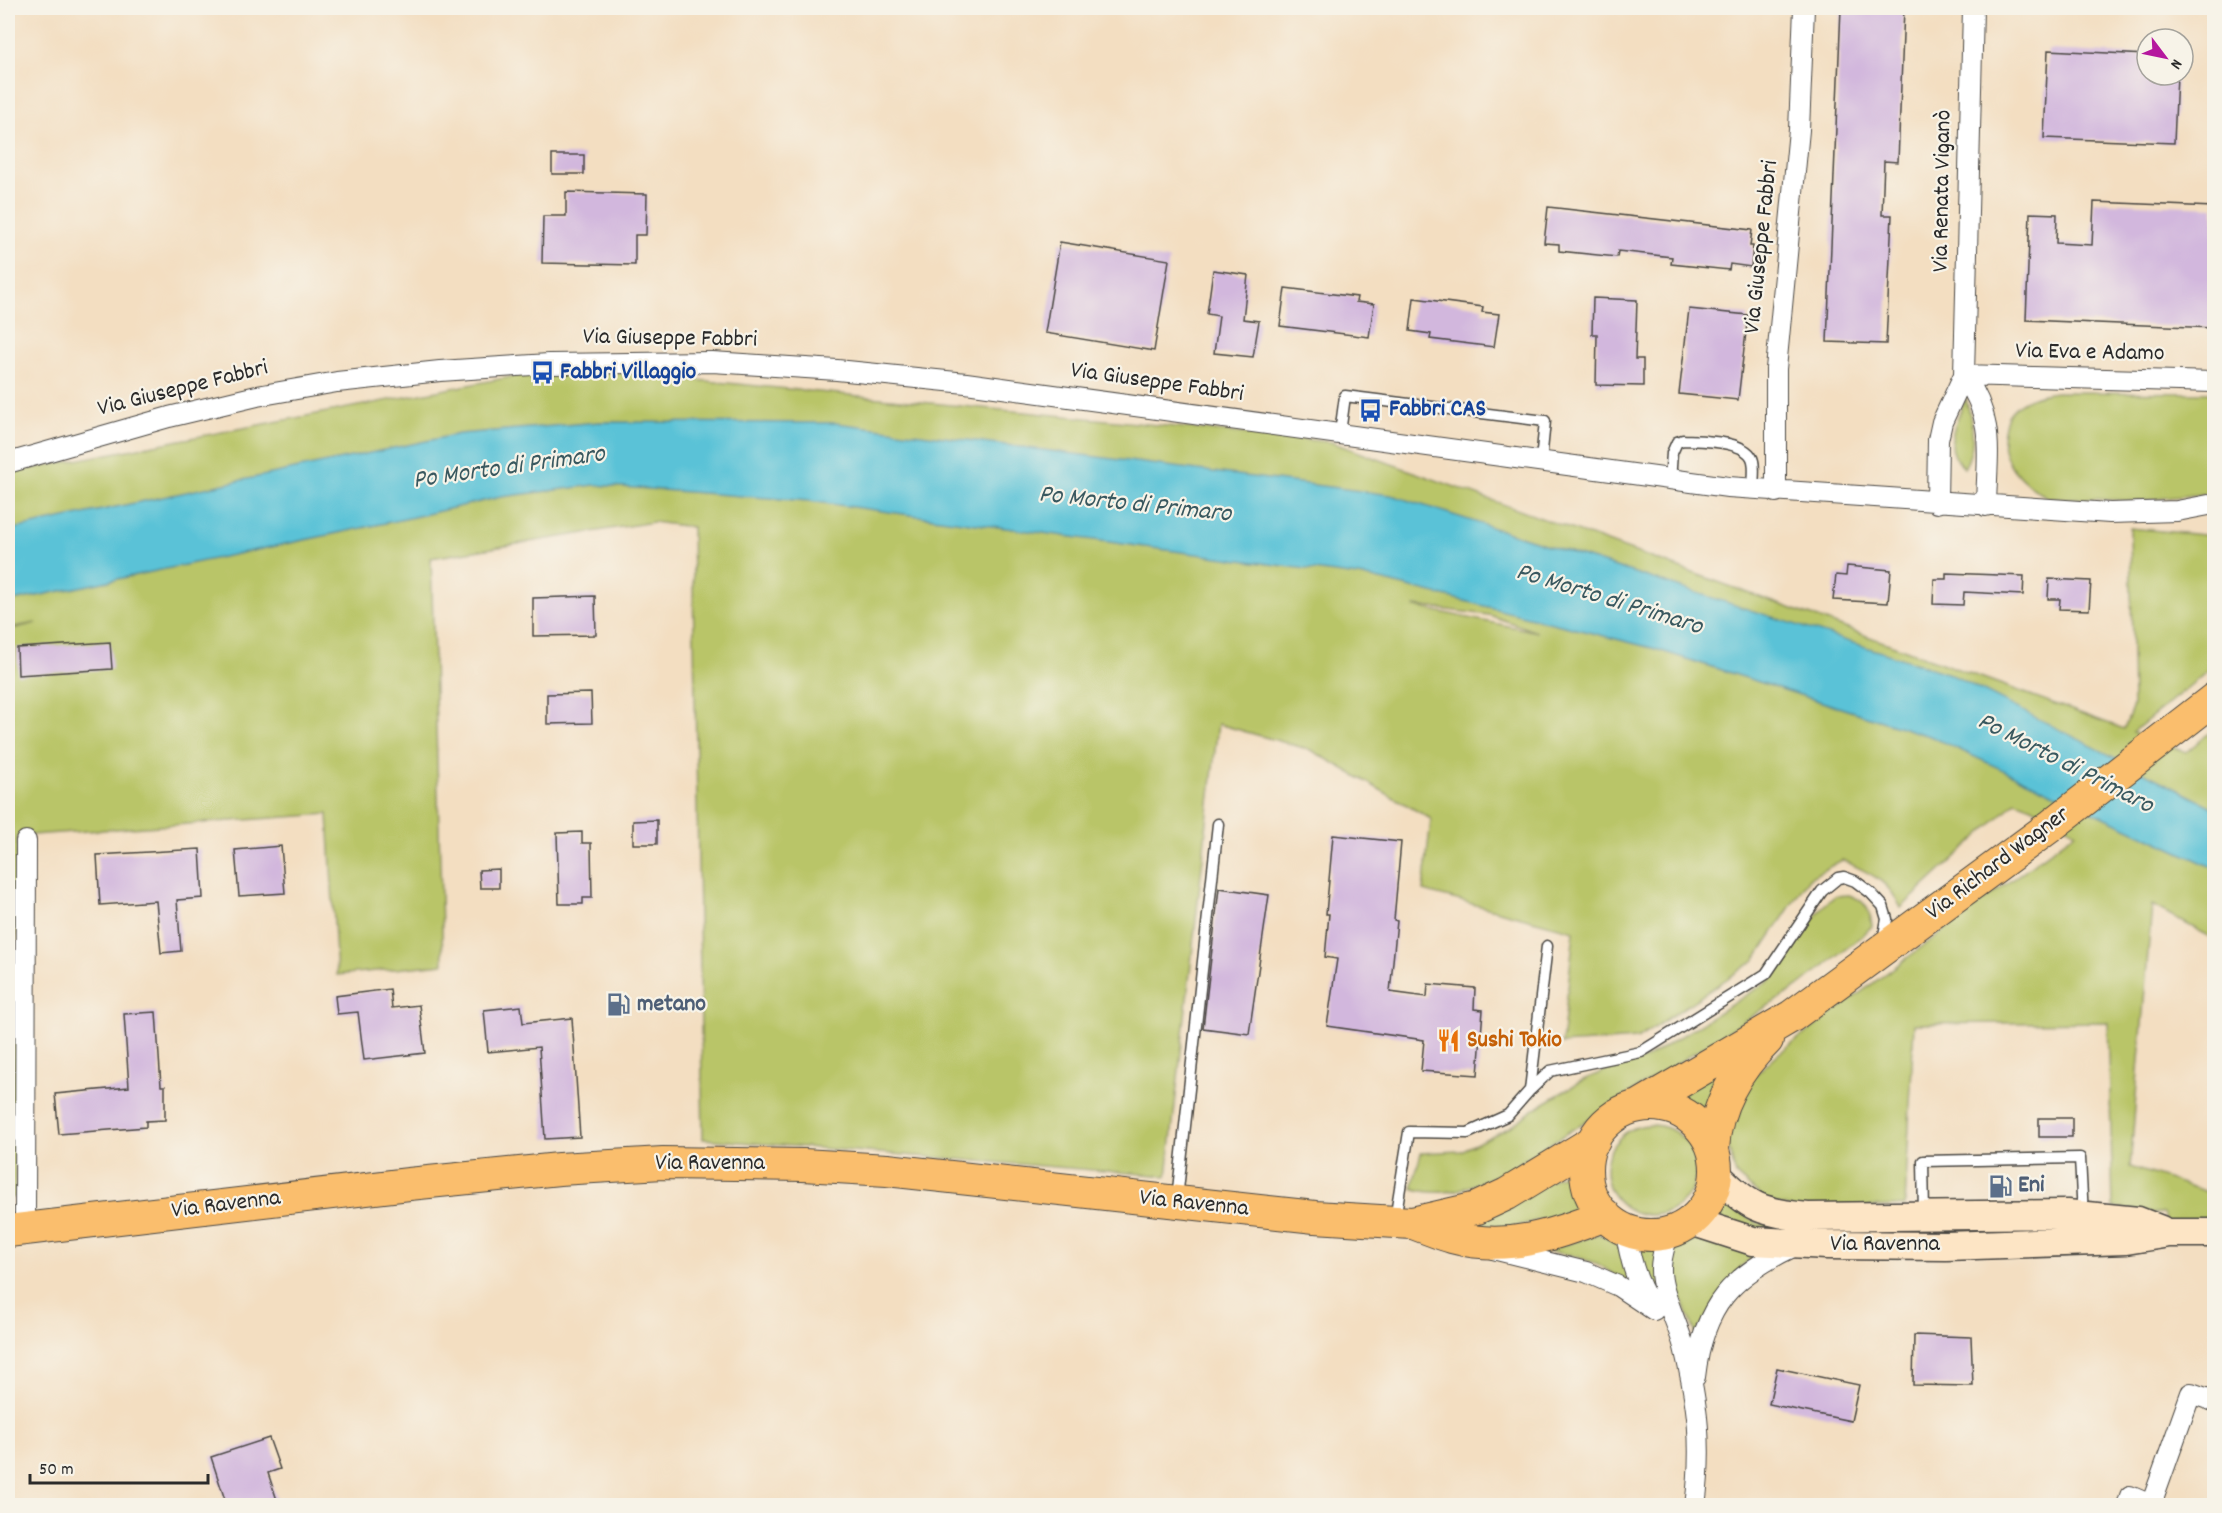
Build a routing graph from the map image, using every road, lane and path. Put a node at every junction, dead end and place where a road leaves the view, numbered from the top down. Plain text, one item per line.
1 (1804, 8) edge
2 (1973, 8) edge
3 (1964, 375) junction
4 (2214, 382) edge
5 (1340, 433) junction
6 (1541, 461) junction
7 (8, 463) edge
8 (1670, 481) junction
9 (1753, 490) junction
10 (1776, 492) junction
11 (1937, 503) junction
12 (2214, 504) edge
13 (1986, 506) junction
14 (2177, 511) junction
15 (2214, 519) edge
16 (2210, 701) edge
17 (1218, 824) dead end
18 (26, 841) dead end
19 (1547, 946) dead end
20 (1881, 951) junction
21 (1792, 1016) junction
22 (1530, 1090) junction
23 (1639, 1106) junction
24 (1594, 1141) junction
25 (1714, 1162) junction
26 (1176, 1202) junction
27 (1924, 1216) junction
28 (1403, 1222) junction
29 (1615, 1222) junction
30 (1680, 1227) junction
31 (2082, 1228) junction
32 (16, 1230) edge
33 (2214, 1233) edge
34 (1454, 1237) junction
35 (1800, 1244) junction
36 (1654, 1310) junction
37 (1683, 1344) junction
38 (1693, 1389) junction
39 (2214, 1401) edge
40 (1695, 1506) edge
41 (2127, 1506) edge

1 - 10 street, Via Giuseppe Fabbri
2 - 3 street, Via Renata Viganò
3 - 4 street, Via Eva e Adamo
3 - 11 street, Via Renata Viganò
3 - 13 street
5 - 6 street, Via Giuseppe Fabbri
5 - 6 lane
5 - 7 street, Via Giuseppe Fabbri
6 - 8 street, Via Giuseppe Fabbri
8 - 9 street, Via Giuseppe Fabbri
8 - 9 lane
9 - 10 street, Via Giuseppe Fabbri
10 - 11 street, Via Giuseppe Fabbri
11 - 13 street, Via Giuseppe Fabbri
12 - 14 street, Via Giuseppe Fabbri
13 - 14 street, Via Giuseppe Fabbri
14 - 15 street
16 - 20 main road, Via Richard Wagner
17 - 26 lane
18 - 32 street
19 - 22 lane
20 - 21 main road, Via Richard Wagner
20 - 22 lane
21 - 23 main road, Via Richard Wagner
21 - 25 main road, Via Richard Wagner
22 - 28 lane
23 - 24 main road, Via Ravenna
23 - 25 main road, Via Ravenna
24 - 28 main road, Via Ravenna
24 - 29 main road, Via Ravenna
25 - 27 main road, Via Ravenna
25 - 30 main road
26 - 28 main road, Via Ravenna
26 - 32 main road, Via Ravenna
27 - 31 main road, Via Ravenna
27 - 31 lane
28 - 34 main road, Via Ravenna
29 - 30 main road, Via Ravenna
29 - 34 main road, Via Ravenna
29 - 36 street
30 - 35 main road, Via Ravenna
30 - 37 street
31 - 33 main road, Via Ravenna
31 - 35 main road, Via Ravenna
34 - 36 street
35 - 38 street
36 - 37 street
37 - 38 street
38 - 40 street
39 - 41 street

